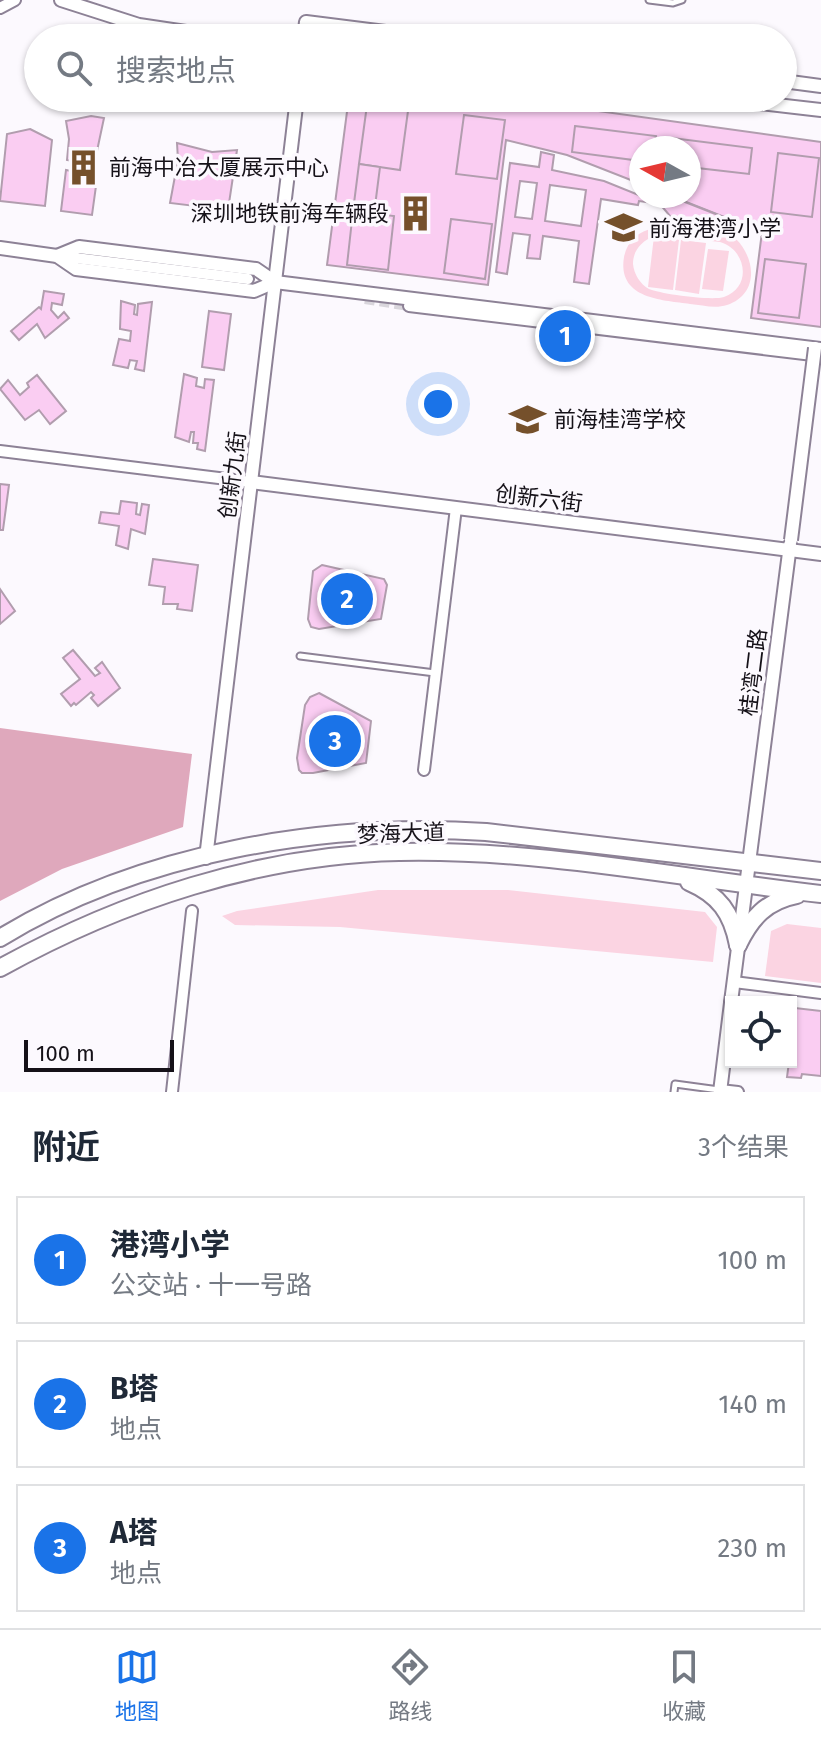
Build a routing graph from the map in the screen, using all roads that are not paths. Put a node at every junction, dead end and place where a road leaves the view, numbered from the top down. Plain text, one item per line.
1 (15, 0) edge
2 (61, 0) edge
3 (649, 0) edge
4 (682, 0) edge
5 (0, 8) edge
6 (136, 24) edge
7 (797, 83) edge
8 (821, 86) edge
9 (797, 107) edge
10 (821, 110) edge
11 (295, 112) edge
12 (0, 248) edge
13 (57, 256) junction
14 (248, 279) dead end
15 (275, 282) junction
16 (409, 306) tunnel mouth
17 (819, 351) edge
18 (0, 451) edge
19 (251, 482) junction
20 (456, 508) junction
21 (790, 545) junction
22 (821, 554) edge
23 (300, 656) dead end
24 (436, 674) junction
25 (424, 770) dead end
26 (206, 858) junction
27 (748, 862) junction
28 (821, 871) edge
29 (676, 876) junction
30 (745, 885) junction
31 (816, 894) edge
32 (192, 911) dead end
33 (0, 938) edge
34 (738, 945) junction
35 (0, 968) edge
36 (734, 982) junction
37 (821, 993) edge
38 (732, 996) edge
39 (725, 1051) edge
40 (720, 1091) edge
41 (172, 1092) edge
42 (674, 1092) edge
43 (738, 1092) edge

1 - 5 street
2 - 6 street
3 - 4 lane
7 - 8 street
9 - 10 street
11 - 15 street, 创新九街
12 - 13 street
13 - 14 street
13 - 15 street
13 - 15 street
15 - 17 street
15 - 19 street, 创新九街
16 - 17 street
17 - 21 street, 桂湾二路, bridge
18 - 19 street
19 - 20 street, 创新六街
19 - 26 street, 创新九街
20 - 21 street, 创新六街
20 - 24 street
21 - 22 street, 创新六街
21 - 27 street, 桂湾二路
23 - 24 lane
24 - 25 street
26 - 27 main road, 梦海大道
26 - 33 main road, 梦海大道
27 - 28 main road, 梦海大道
27 - 30 street, 桂湾二路
29 - 30 main road, 梦海大道
29 - 34 main road
29 - 35 main road, 梦海大道
30 - 31 main road, 梦海大道
30 - 34 street, 桂湾二路
31 - 34 main road
32 - 41 street
34 - 36 street, 桂湾二路
36 - 37 street
36 - 38 street, 桂湾二路
39 - 40 street, 桂湾二路
40 - 42 lane
40 - 43 street

